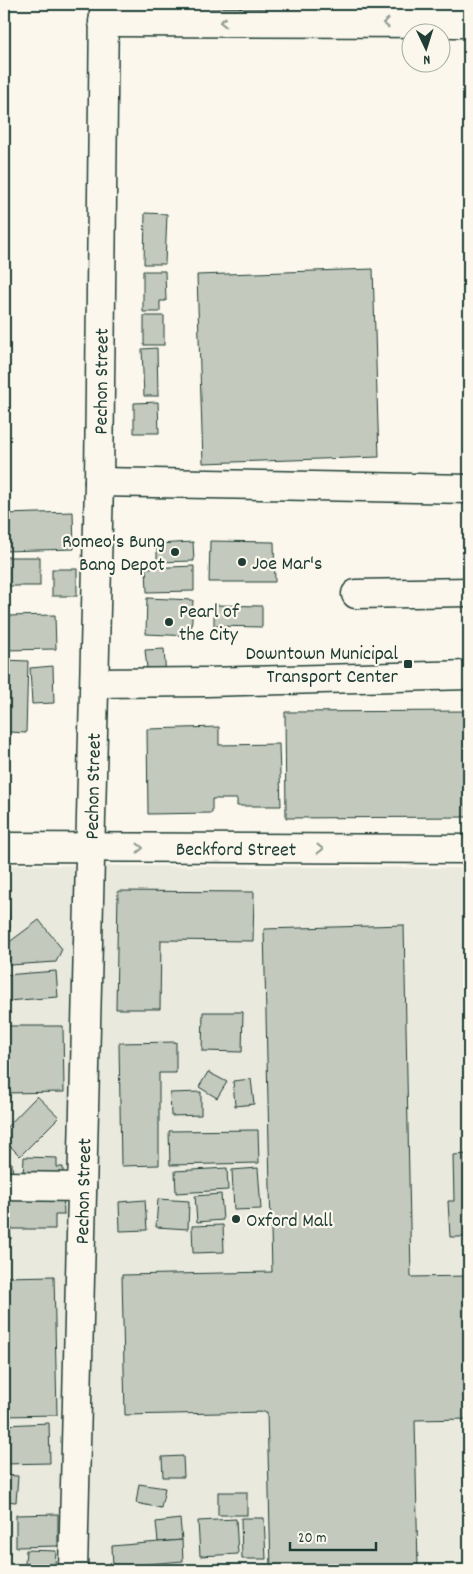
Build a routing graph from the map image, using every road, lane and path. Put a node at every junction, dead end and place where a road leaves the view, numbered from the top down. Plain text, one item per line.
1 (103, 13) edge
2 (301, 13) edge
3 (469, 23) edge
4 (99, 482) junction
5 (469, 489) edge
6 (469, 592) edge
7 (356, 594) dead end
8 (469, 675) edge
9 (95, 682) junction
10 (4, 847) edge
11 (91, 848) junction
12 (469, 849) edge
13 (4, 1186) edge
14 (82, 1187) junction
15 (73, 1570) edge

2 -> 1 street
1 - 4 street, Pechon Street
3 -> 2 street
4 - 5 street
4 - 9 street, Pechon Street
6 - 7 street
8 - 9 street
9 - 11 street, Pechon Street
10 - 11 street, Beckford Street
11 -> 12 street, Beckford Street
11 - 14 street, Pechon Street
13 - 14 street
14 - 15 street, Pechon Street

